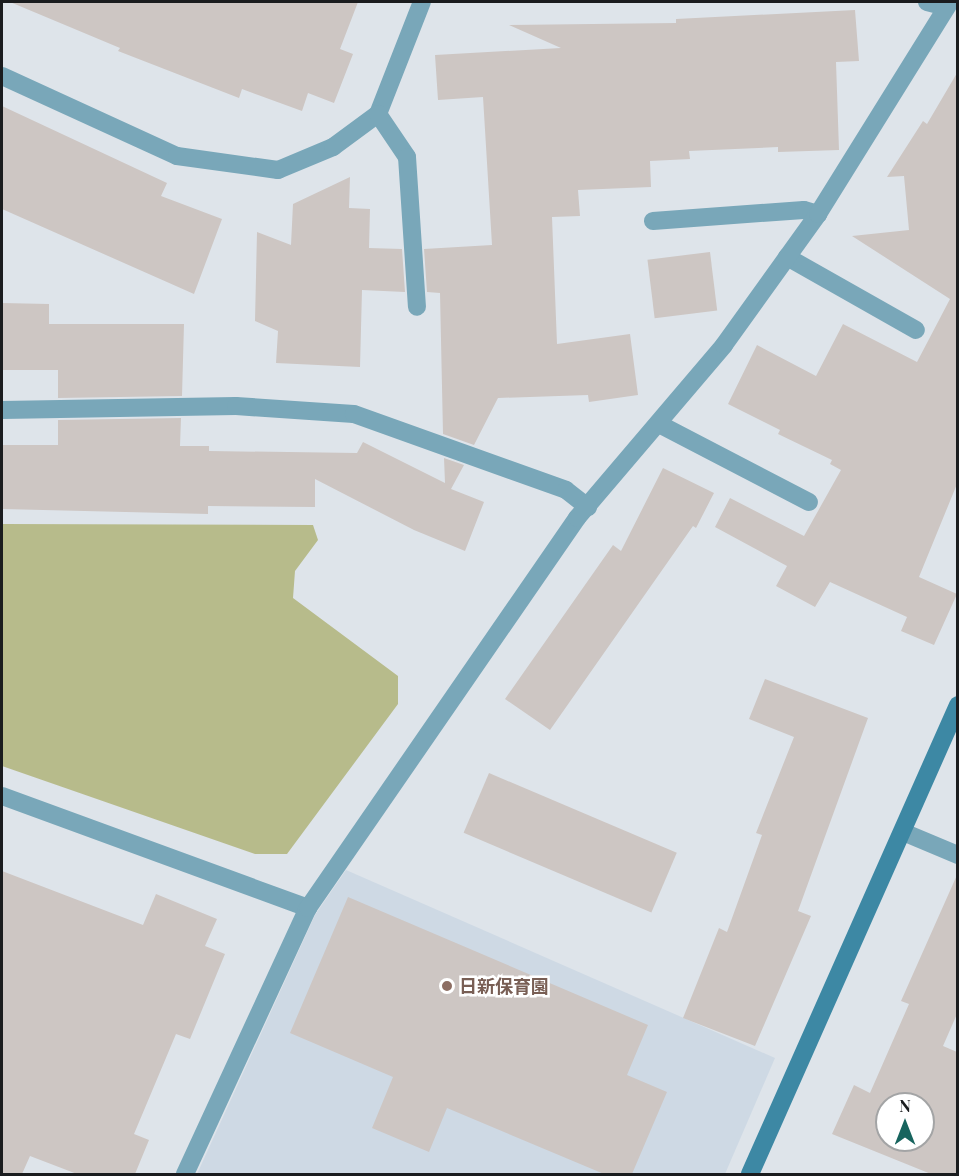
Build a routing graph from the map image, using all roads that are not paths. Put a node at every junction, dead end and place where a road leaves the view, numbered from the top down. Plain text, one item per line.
1 (422, 2) edge
2 (927, 2) edge
3 (948, 4) edge
4 (2, 76) edge
5 (378, 114) junction
6 (818, 214) junction
7 (653, 221) dead end
8 (787, 257) junction
9 (417, 307) dead end
10 (916, 330) dead end
11 (2, 410) edge
12 (659, 424) junction
13 (809, 502) dead end
14 (588, 507) junction
15 (957, 705) edge
16 (2, 796) edge
17 (903, 832) junction
18 (957, 855) edge
19 (308, 908) junction
20 (186, 1174) edge
21 (752, 1174) edge

1 - 5 street
2 - 3 street
3 - 6 street
4 - 5 street
5 - 9 street
6 - 7 street
6 - 8 street
8 - 10 street
8 - 12 street
11 - 14 street
12 - 13 street
12 - 14 street
14 - 19 street
15 - 17 street
16 - 19 street
17 - 18 street
17 - 21 street
19 - 20 street

